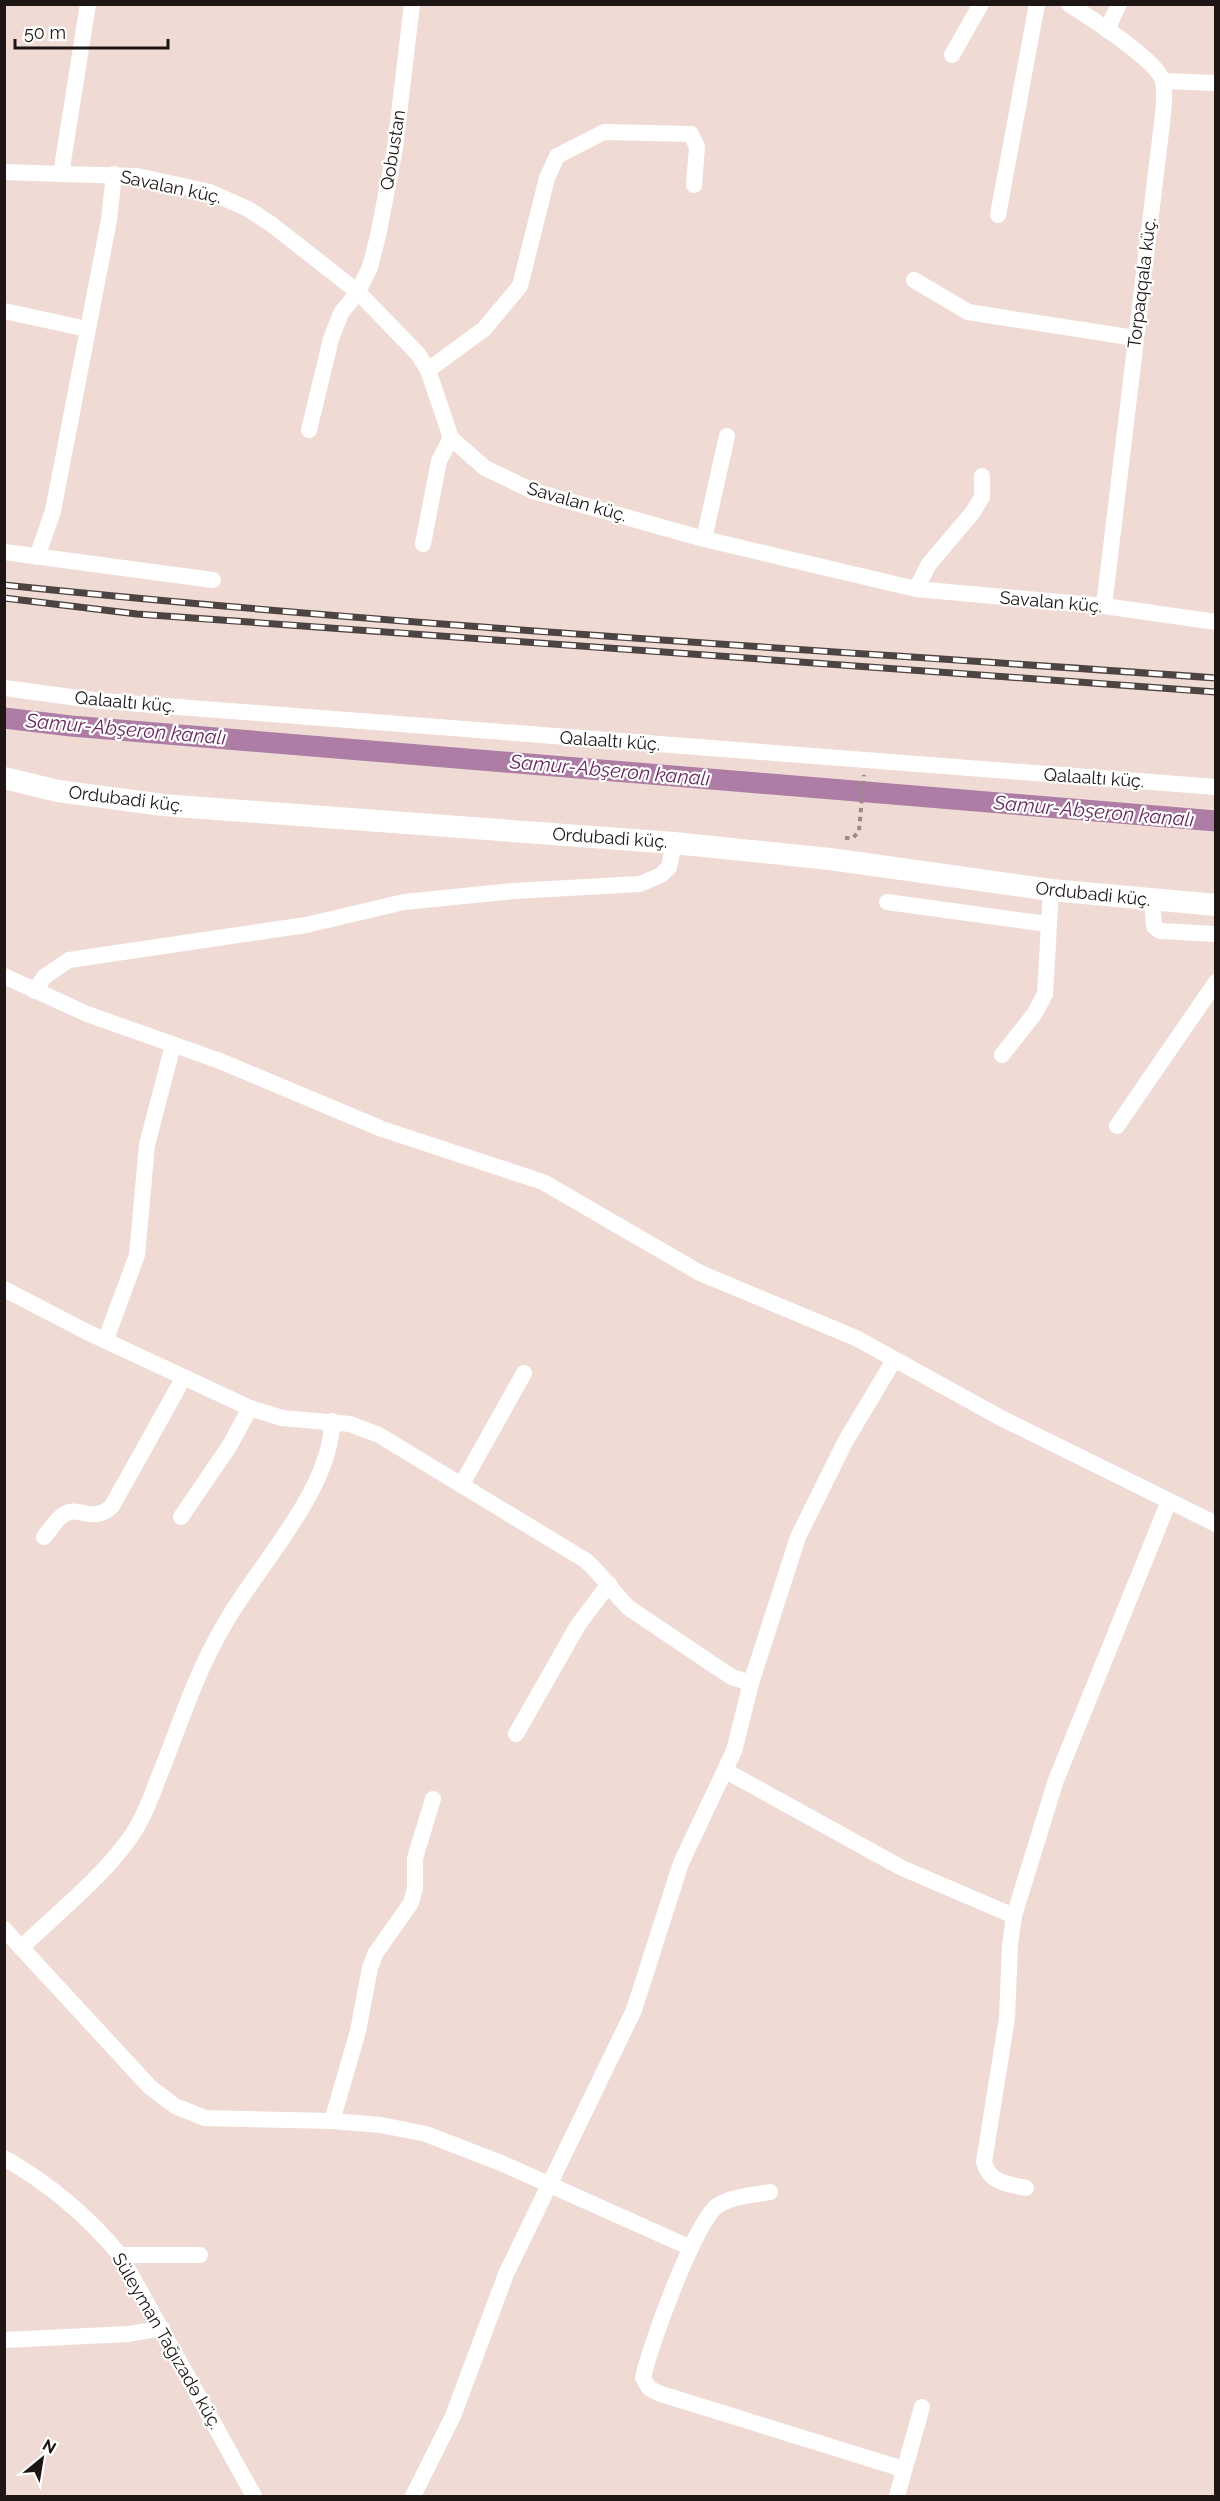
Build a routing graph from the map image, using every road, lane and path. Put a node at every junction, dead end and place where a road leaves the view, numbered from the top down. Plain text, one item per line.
1 (88, 4) edge
2 (412, 4) edge
3 (981, 4) edge
4 (1037, 4) edge
5 (1070, 4) edge
6 (1119, 4) edge
7 (1107, 30) junction
8 (952, 55) dead end
9 (1163, 81) junction
10 (1215, 83) edge
11 (4, 172) edge
12 (61, 174) junction
13 (114, 174) junction
14 (694, 185) dead end
15 (998, 215) dead end
16 (914, 280) dead end
17 (358, 292) junction
18 (4, 311) edge
19 (87, 329) junction
20 (1136, 338) junction
21 (428, 370) junction
22 (309, 430) dead end
23 (728, 436) dead end
24 (451, 438) junction
25 (982, 476) dead end
26 (704, 538) junction
27 (423, 544) dead end
28 (4, 552) edge
29 (37, 557) junction
30 (213, 580) dead end
31 (916, 589) junction
32 (1104, 606) junction
33 (1215, 621) edge
34 (4, 688) edge
35 (865, 761) junction
36 (4, 778) edge
37 (1215, 788) edge
38 (674, 843) junction
39 (830, 859) junction
40 (1051, 890) junction
41 (1152, 900) junction
42 (887, 902) dead end
43 (1215, 905) edge
44 (1047, 924) junction
45 (1215, 934) edge
46 (4, 976) edge
47 (1215, 982) edge
48 (35, 991) junction
49 (174, 1045) junction
50 (1002, 1055) dead end
51 (1117, 1126) dead end
52 (4, 1289) edge
53 (106, 1340) junction
54 (894, 1360) junction
55 (524, 1373) dead end
56 (184, 1377) junction
57 (250, 1408) junction
58 (332, 1421) junction
59 (462, 1484) junction
60 (1169, 1501) junction
61 (181, 1517) dead end
62 (1215, 1524) edge
63 (44, 1537) dead end
64 (609, 1584) junction
65 (751, 1683) junction
66 (516, 1734) dead end
67 (726, 1771) junction
68 (433, 1799) dead end
69 (1014, 1916) junction
70 (4, 1929) edge
71 (21, 1948) junction
72 (332, 2121) junction
73 (4, 2158) edge
74 (548, 2185) junction
75 (1026, 2188) dead end
76 (770, 2192) dead end
77 (691, 2248) junction
78 (120, 2255) junction
79 (201, 2255) dead end
80 (162, 2328) junction
81 (4, 2340) edge
82 (922, 2407) dead end
83 (903, 2469) junction
84 (254, 2496) edge
85 (413, 2496) edge
86 (897, 2496) edge

1 - 12 street
2 - 17 street, Qobustan
3 - 8 street
4 - 15 street
5 - 7 street
6 - 7 street
7 - 9 street
9 - 10 street
9 - 20 street, Torpaqqala küç.
11 - 12 street, Savalan küç.
12 - 13 street, Savalan küç.
13 - 17 street, Savalan küç.
13 - 19 street
14 - 21 street
16 - 20 street
17 - 21 street, Savalan küç.
17 - 22 street, Qobustan
18 - 19 street
19 - 29 street
20 - 32 street, Torpaqqala küç.
21 - 24 street, Savalan küç.
23 - 26 street
24 - 26 street, Savalan küç.
24 - 27 street
25 - 31 street
26 - 31 street, Savalan küç.
28 - 29 street
29 - 30 street
31 - 32 street, Savalan küç.
32 - 33 street, Savalan küç.
34 - 35 street, Qalaaltı küç.
35 - 37 street, Qalaaltı küç.
35 - 39 path
36 - 38 street, Ordubadi küç.
38 - 39 street, Ordubadi küç.
38 - 48 street
39 - 40 street, Ordubadi küç.
40 - 41 street, Ordubadi küç.
40 - 44 street
41 - 43 street, Ordubadi küç.
41 - 45 street
42 - 44 street
44 - 50 street
46 - 48 street
47 - 51 street
48 - 49 street
49 - 53 street
49 - 54 street
52 - 53 street
53 - 56 street
54 - 60 street
54 - 65 street
55 - 59 street
56 - 57 street
56 - 63 street
57 - 58 street
57 - 61 street
58 - 59 street
58 - 71 street
59 - 64 street
60 - 62 street
60 - 69 street
64 - 65 street
64 - 66 street
65 - 67 street
67 - 69 street
67 - 74 street
68 - 72 street
69 - 75 street
70 - 71 street
71 - 72 street
72 - 74 street
73 - 78 street, Süleyman Tağızadə küç.
74 - 77 street
74 - 85 street
76 - 77 street
77 - 83 street
78 - 79 street
78 - 80 street, Süleyman Tağızadə küç.
80 - 81 street
80 - 84 street, Süleyman Tağızadə küç.
82 - 83 street
83 - 86 street

